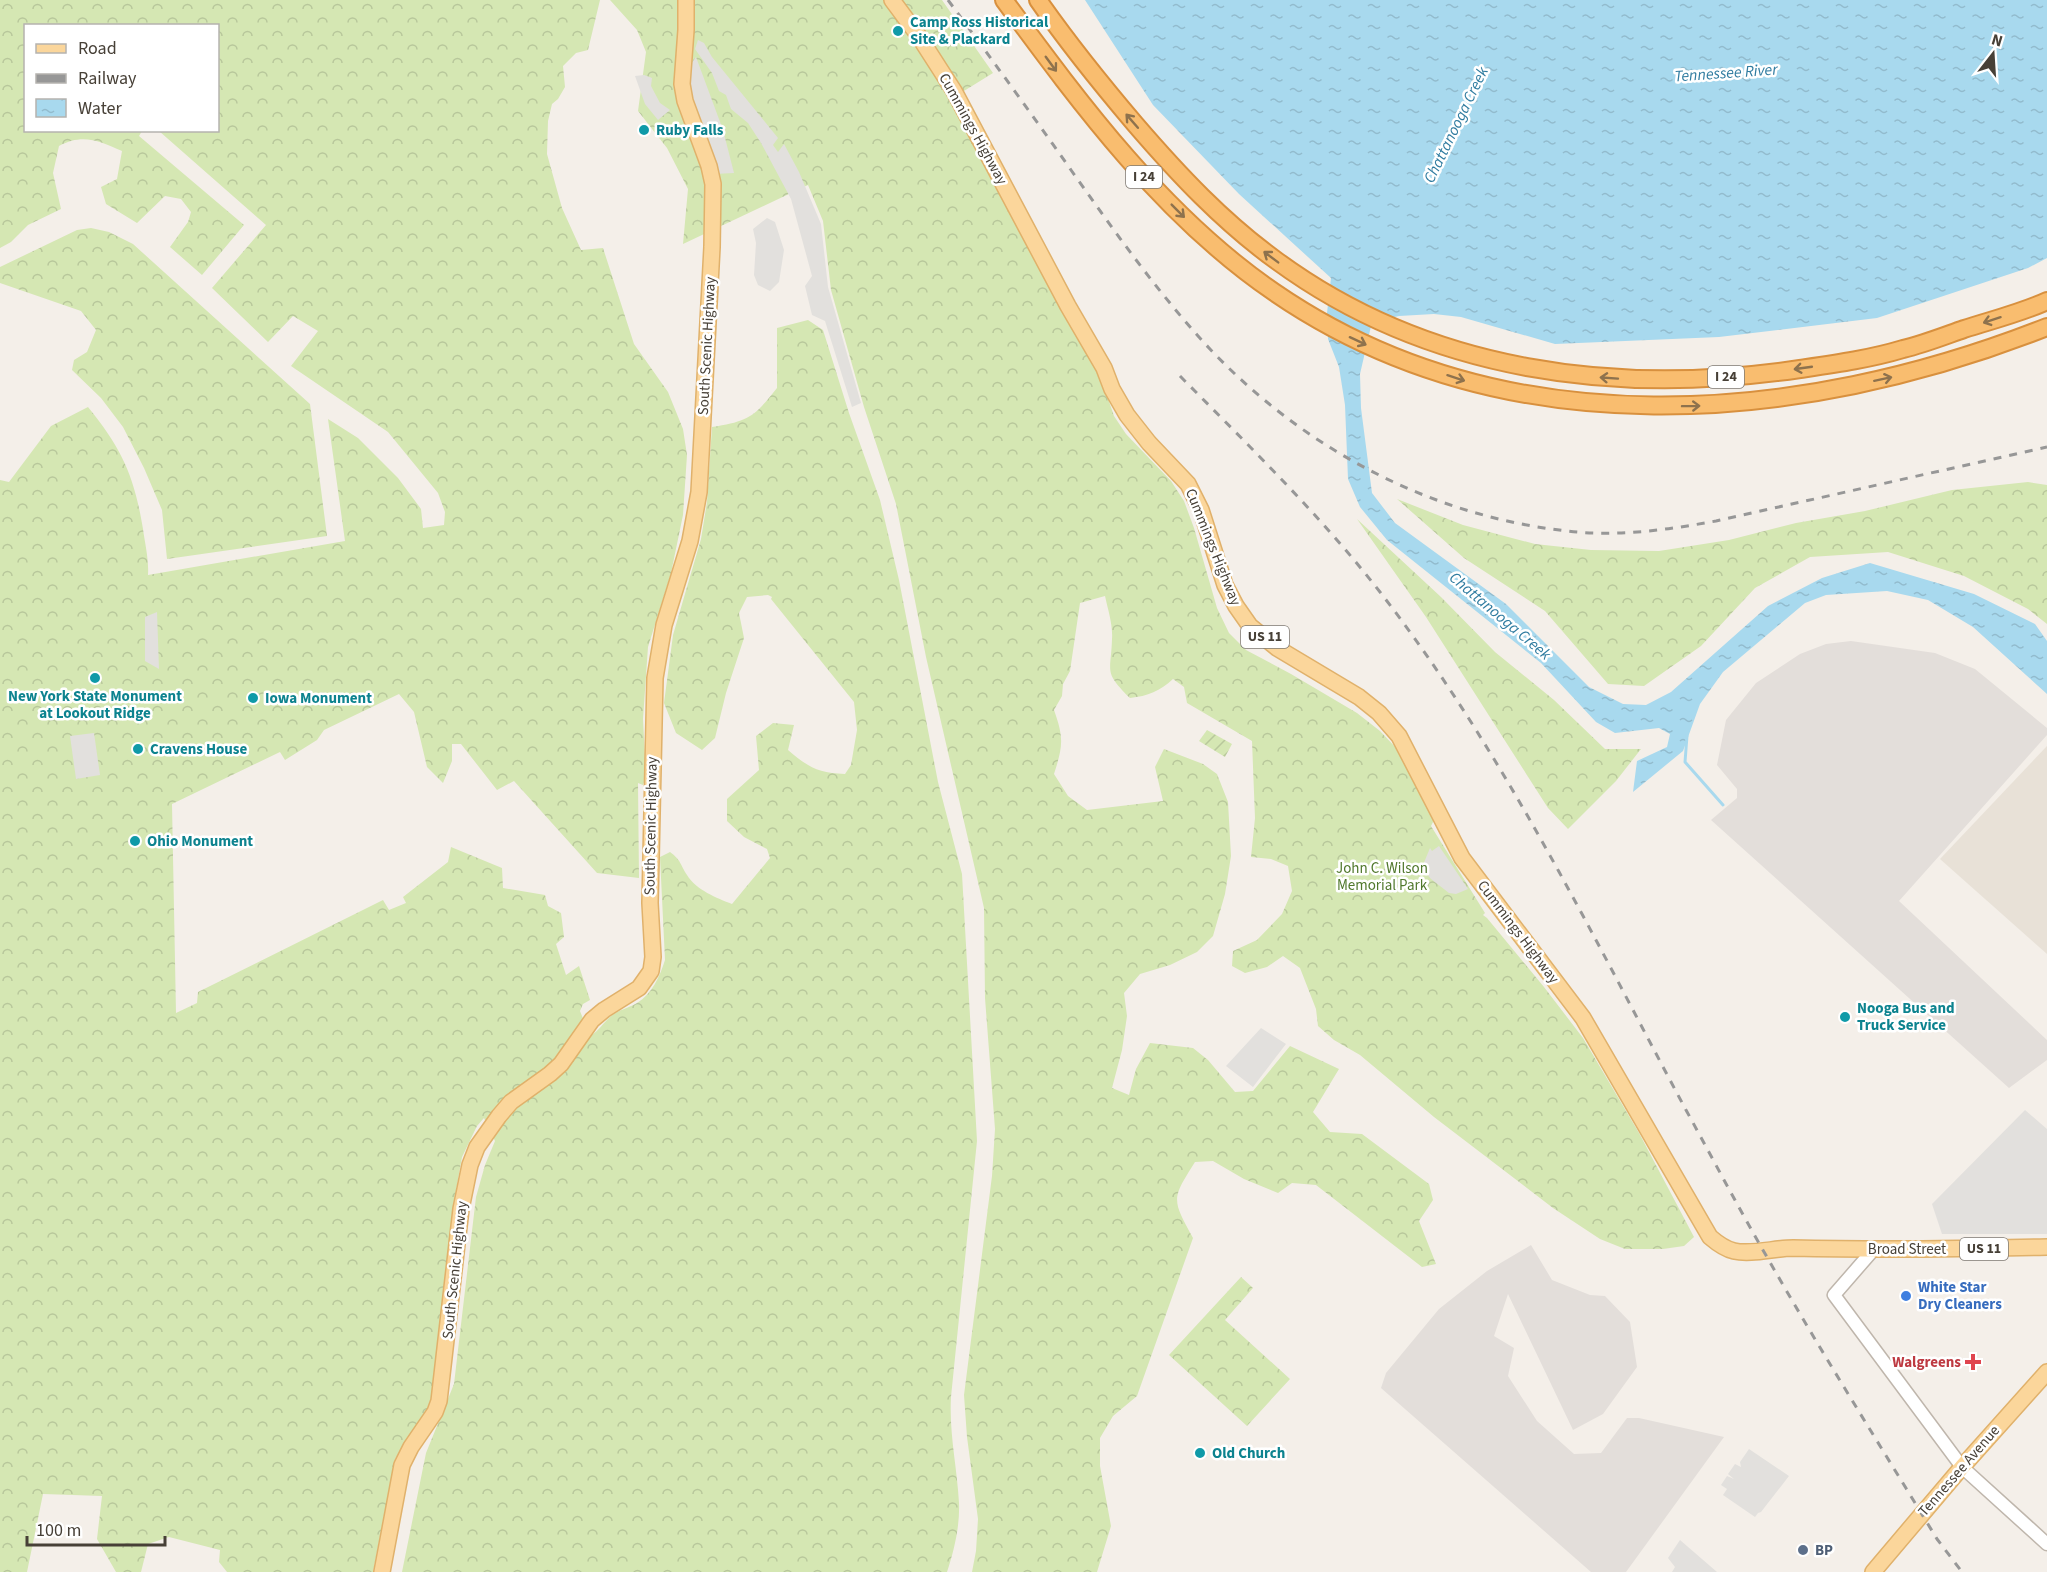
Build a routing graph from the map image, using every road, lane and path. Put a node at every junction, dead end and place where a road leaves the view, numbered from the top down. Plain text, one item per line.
1 (686, 0) edge
2 (892, 0) edge
3 (1004, 0) edge
4 (1038, 0) edge
5 (2047, 301) edge
6 (2047, 327) edge
7 (1803, 1248) joint
8 (2047, 1248) edge
9 (1875, 1249) junction
10 (2047, 1372) edge
11 (1962, 1467) junction
12 (2047, 1544) edge
13 (382, 1572) edge
14 (1873, 1572) edge

1 - 13 main road, South Scenic Highway
2 - 7 main road, Cummings Highway / US 11
3 -> 6 highway, I 24
5 -> 4 highway, I 24
7 - 9 main road, Broad Street / US 11
8 - 9 main road, Broad Street / US 11
9 - 11 street
10 - 11 main road, Tennessee Avenue
11 - 12 street
11 - 14 main road, Tennessee Avenue

